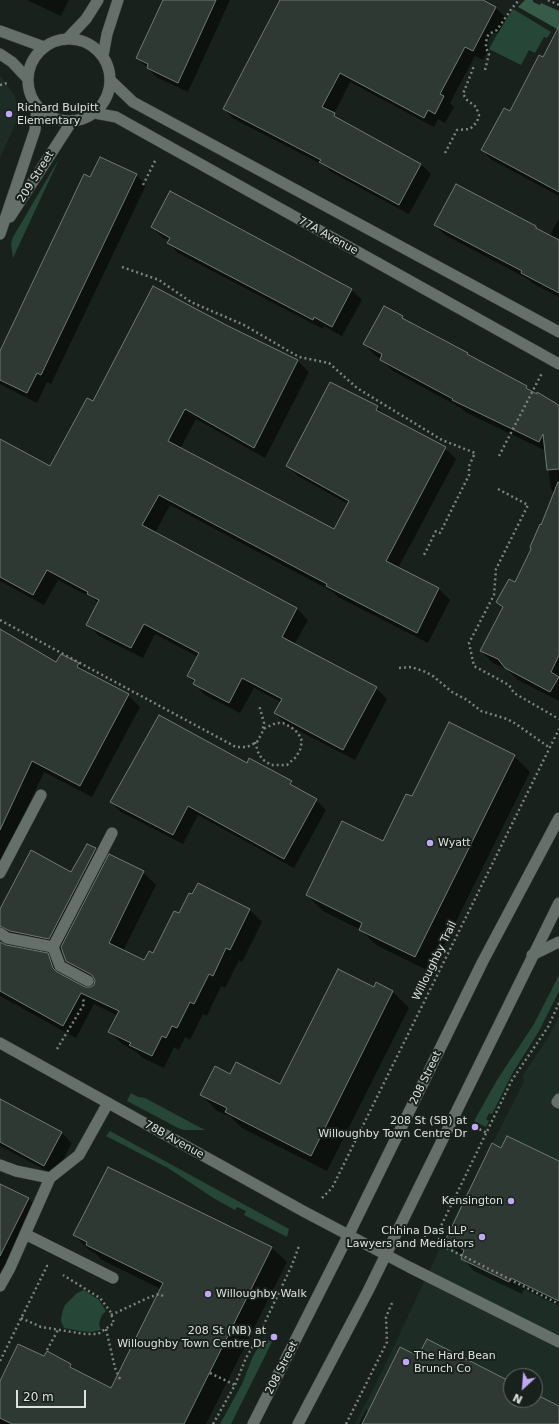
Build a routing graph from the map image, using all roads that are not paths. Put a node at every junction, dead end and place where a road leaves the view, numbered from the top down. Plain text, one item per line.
1 (98, 0) edge
2 (118, 0) edge
3 (0, 31) edge
4 (68, 38) junction
5 (44, 47) junction
6 (0, 54) edge
7 (103, 56) junction
8 (27, 78) junction
9 (110, 80) junction
10 (37, 106) junction
11 (95, 113) junction
12 (72, 122) junction
13 (0, 234) edge
14 (559, 332) edge
15 (559, 364) edge
16 (41, 795) dead end
17 (559, 818) edge
18 (112, 833) dead end
19 (0, 873) edge
20 (559, 903) edge
21 (0, 933) edge
22 (559, 942) edge
23 (53, 947) junction
24 (532, 955) junction
25 (88, 981) road end
26 (0, 1044) edge
27 (559, 1099) edge
28 (108, 1103) junction
29 (559, 1103) edge
30 (0, 1165) edge
31 (50, 1178) junction
32 (25, 1234) junction
33 (349, 1234) junction
34 (386, 1254) junction
35 (113, 1278) dead end
36 (0, 1286) edge
37 (559, 1342) edge
38 (253, 1424) edge
39 (298, 1424) edge

1 - 4 street
2 - 7 street
3 - 5 street
4 - 5 street
4 - 7 street
5 - 8 street
6 - 8 street
7 - 9 street
8 - 10 street
9 - 11 street
9 - 14 street
10 - 12 street
10 - 13 street, 209 Street
11 - 12 street
11 - 15 street, 77A Avenue
12 - 13 street, 209 Street
16 - 19 street
17 - 33 street, 208 Street
18 - 23 street
20 - 24 street
21 - 23 street
22 - 24 street
23 - 25 street
24 - 34 street
26 - 28 street, 78B Avenue
27 - 29 street
28 - 31 street
28 - 33 street, 78B Avenue
30 - 31 street
31 - 32 street
32 - 35 street
32 - 36 street
33 - 34 street, 78B Avenue
33 - 38 street, 208 Street
34 - 37 street, 78B Avenue
34 - 39 street

